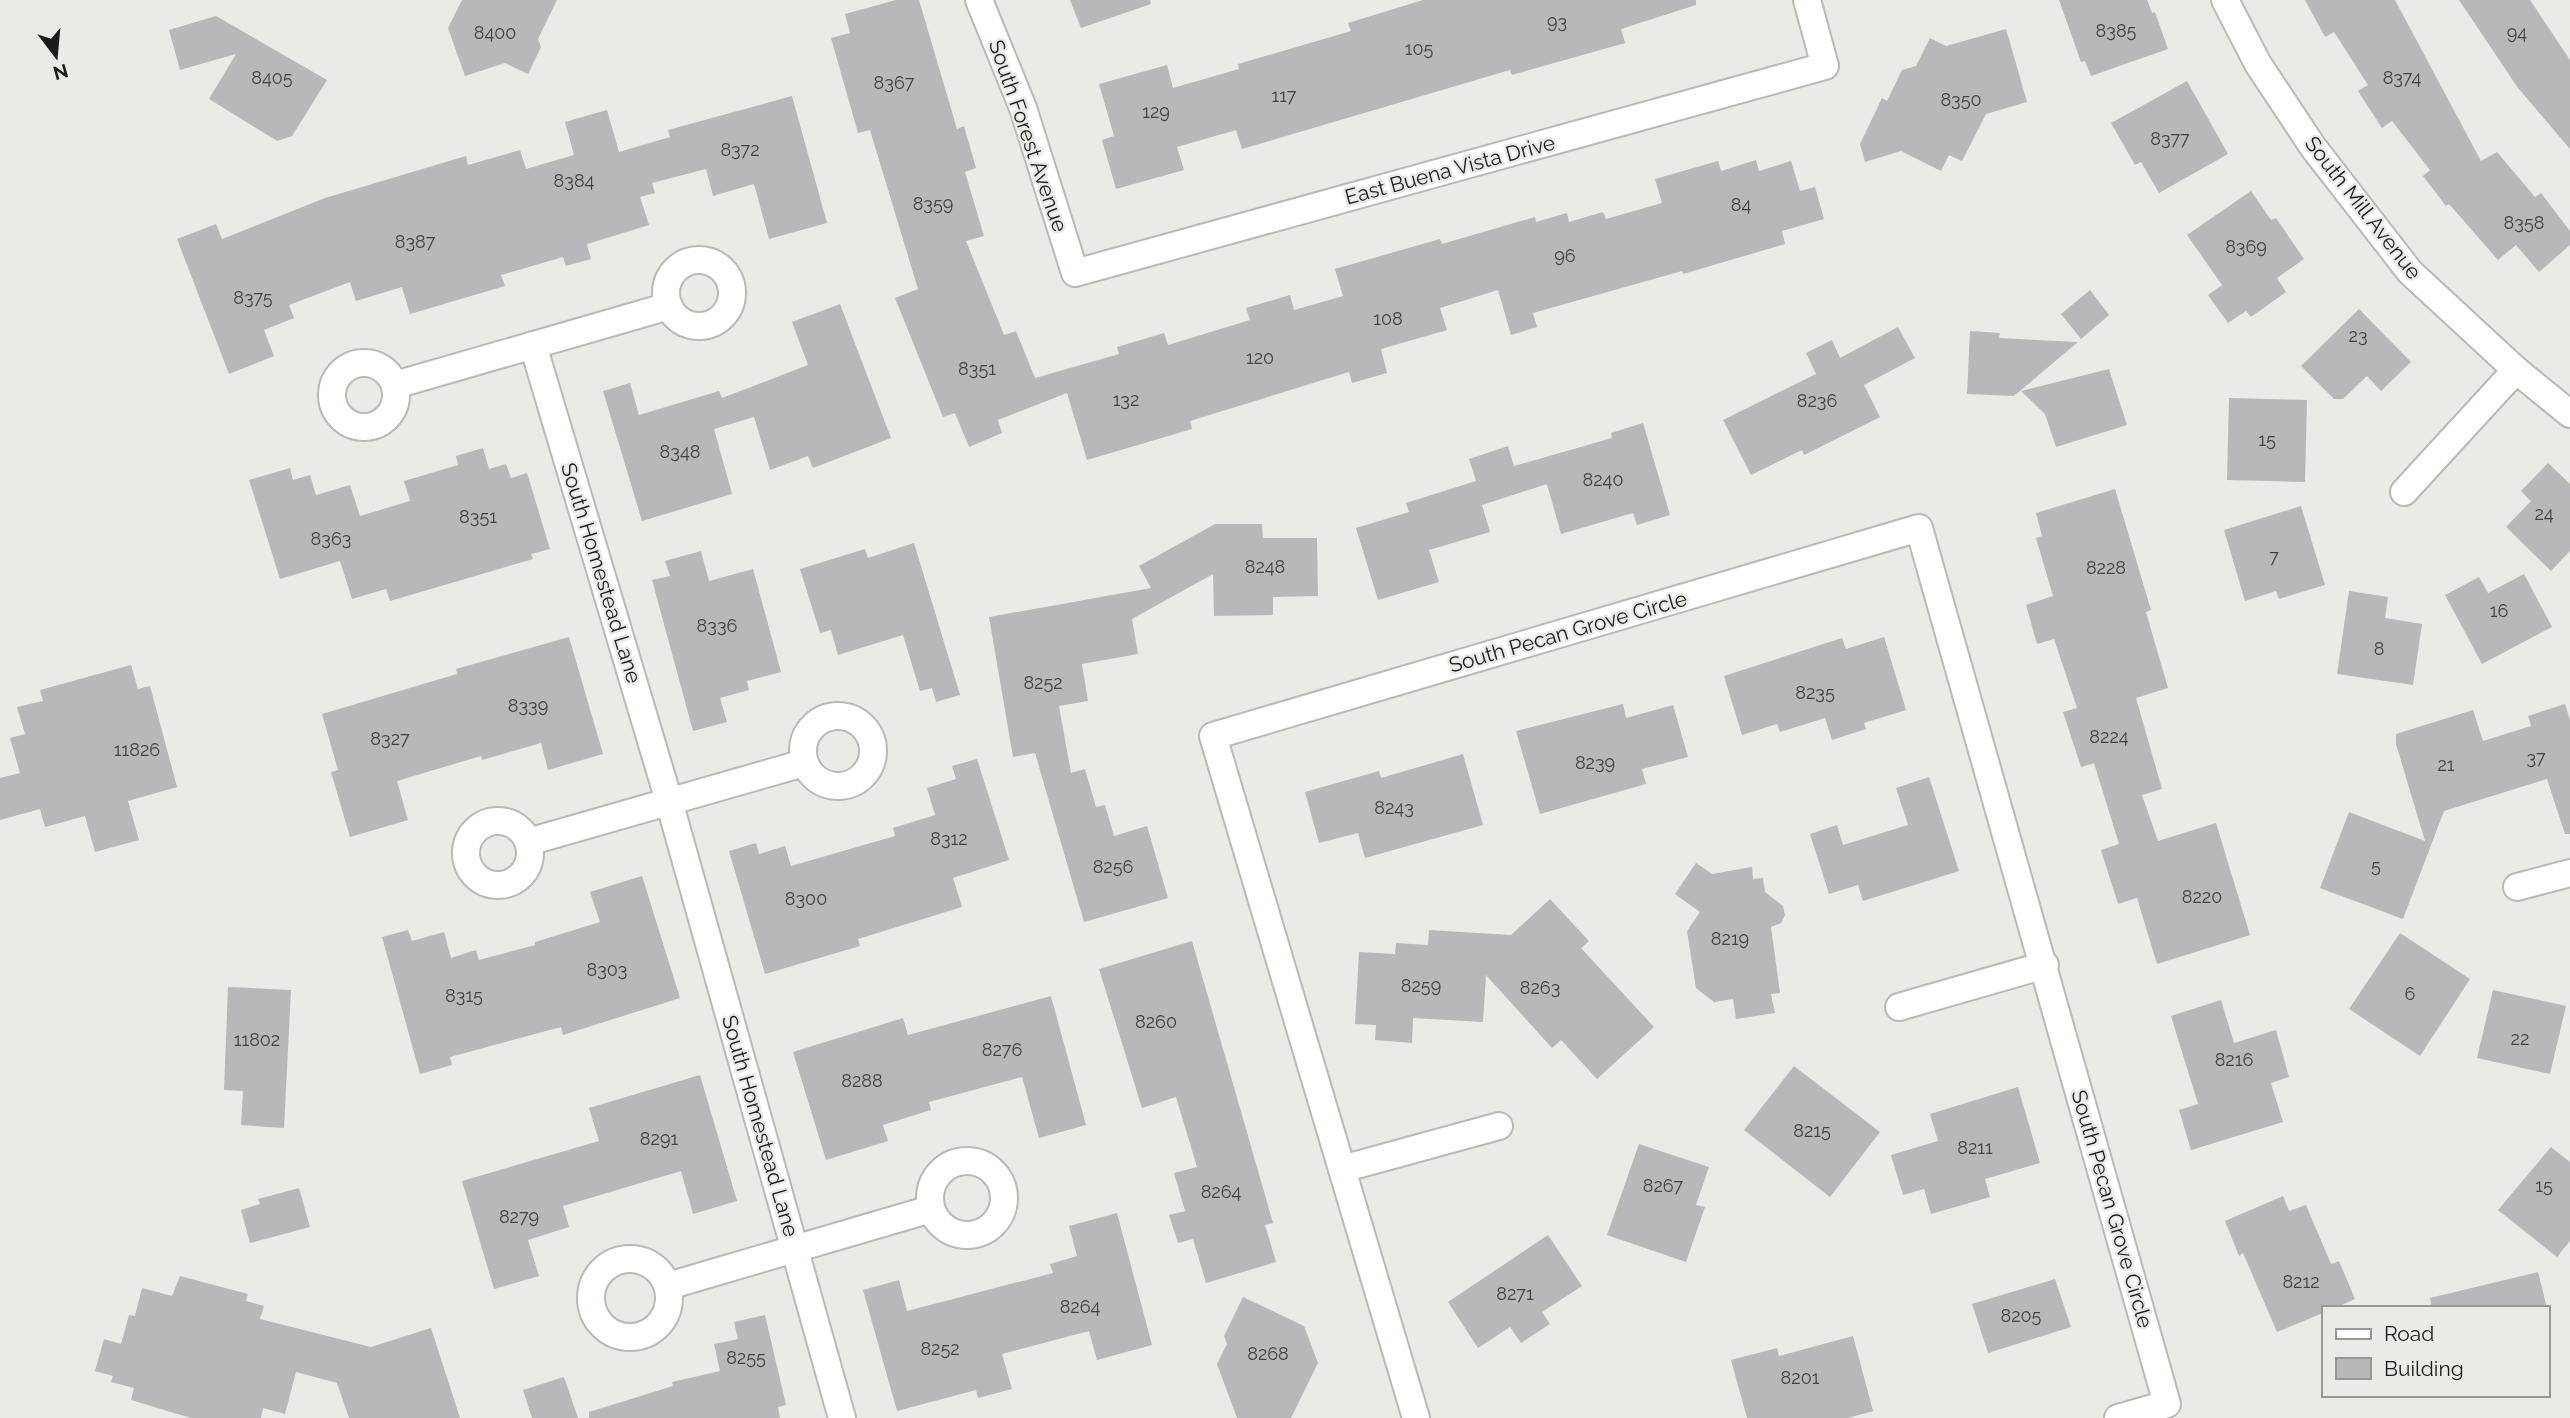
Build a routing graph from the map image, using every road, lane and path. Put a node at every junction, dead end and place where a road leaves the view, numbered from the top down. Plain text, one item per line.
1 (979, 0) edge
2 (1807, 0) edge
3 (2225, 0) edge
4 (1075, 273) joint
5 (669, 306) dead end
6 (533, 345) junction
7 (2516, 370) junction
8 (395, 385) dead end
9 (2570, 414) edge
10 (2404, 492) dead end
11 (804, 762) dead end
12 (669, 801) junction
13 (528, 842) dead end
14 (2570, 873) edge
15 (2517, 887) dead end
16 (2045, 965) junction
17 (1899, 1007) dead end
18 (1499, 1126) dead end
19 (1342, 1169) junction
20 (931, 1209) dead end
21 (795, 1249) junction
22 (668, 1286) dead end
23 (842, 1418) edge
24 (1416, 1418) edge
25 (2118, 1418) edge

1 - 4 street, South Forest Avenue
2 - 4 street, East Buena Vista Drive
3 - 7 street, South Mill Avenue
5 - 6 street
6 - 8 street
6 - 12 street, South Homestead Lane
7 - 9 street, South Mill Avenue
7 - 10 street
11 - 12 street
12 - 13 street
12 - 21 street, South Homestead Lane
14 - 15 street
16 - 17 street
16 - 19 street, South Pecan Grove Circle
16 - 25 street, South Pecan Grove Circle
18 - 19 street
19 - 24 street, South Pecan Grove Circle
20 - 21 street, South Homestead Lane
21 - 22 street, South Homestead Lane
21 - 23 street, South Homestead Lane

